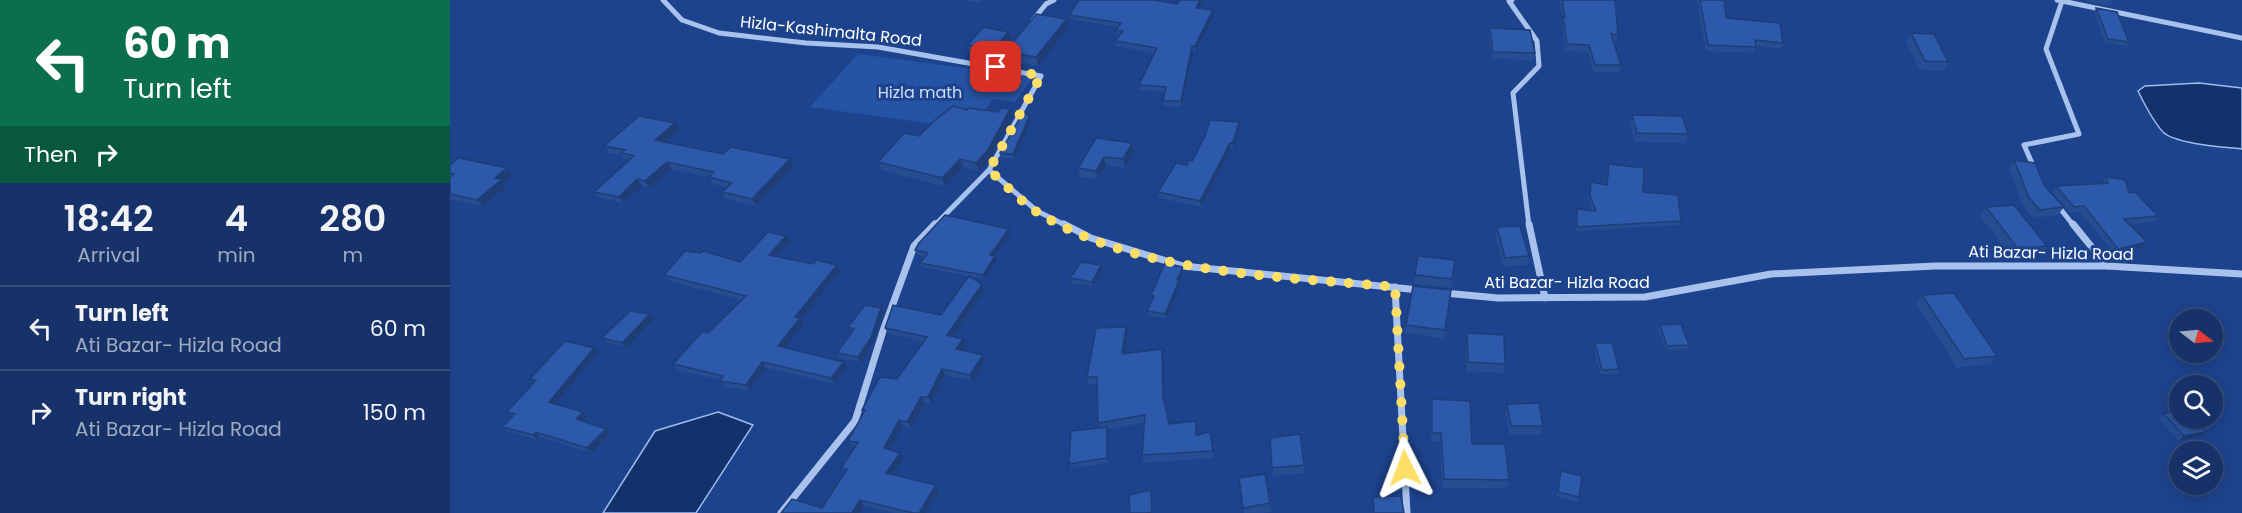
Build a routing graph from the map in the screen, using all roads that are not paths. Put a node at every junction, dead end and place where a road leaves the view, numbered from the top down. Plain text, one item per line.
1 (663, 0) edge
2 (1054, 0) edge
3 (1512, 0) edge
4 (2060, 1) edge
5 (1030, 24) edge
6 (2242, 38) edge
7 (1017, 41) edge
8 (996, 67) junction
9 (989, 170) junction
10 (2038, 177) edge
11 (2050, 196) edge
12 (2108, 266) junction
13 (2242, 274) edge
14 (1395, 287) junction
15 (1429, 291) edge
16 (1441, 292) edge
17 (1545, 298) junction
18 (781, 513) edge
19 (1407, 513) edge

1 - 8 street, Hizla-Kashimalta Road
2 - 5 street
3 - 17 street
4 - 6 street
4 - 10 street
7 - 8 street
8 - 9 street, Hizla-Kashimalta Road
9 - 14 street
9 - 18 street
11 - 12 street
12 - 13 street, Ati Bazar- Hizla Road
12 - 17 street, Ati Bazar- Hizla Road
14 - 15 street
14 - 19 street
16 - 17 street, Ati Bazar- Hizla Road

